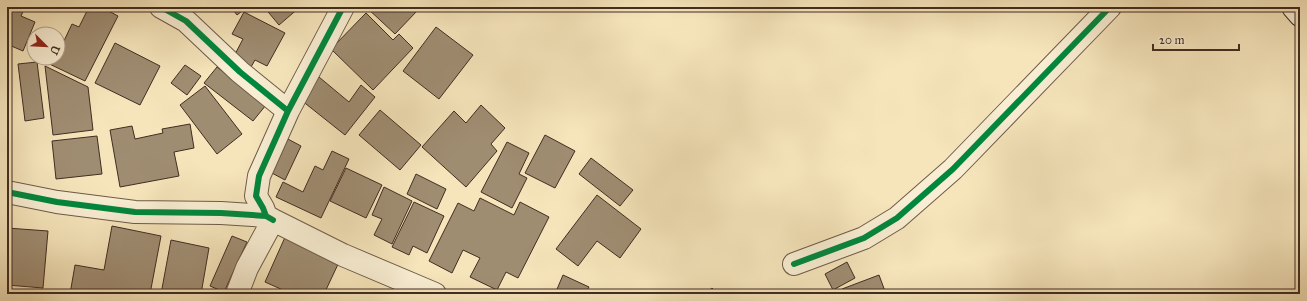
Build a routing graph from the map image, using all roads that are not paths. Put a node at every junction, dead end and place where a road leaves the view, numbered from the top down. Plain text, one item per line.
1 (161, 7) edge
2 (343, 7) edge
3 (1110, 7) edge
4 (1293, 7) edge
5 (1300, 15) edge
6 (288, 111) junction
7 (7, 192) edge
8 (269, 218) junction
9 (794, 264) dead end
10 (237, 294) edge
11 (435, 294) edge

1 - 6 street
2 - 6 street
3 - 9 street
4 - 5 street
6 - 8 street
7 - 8 street
8 - 10 street
8 - 11 street

